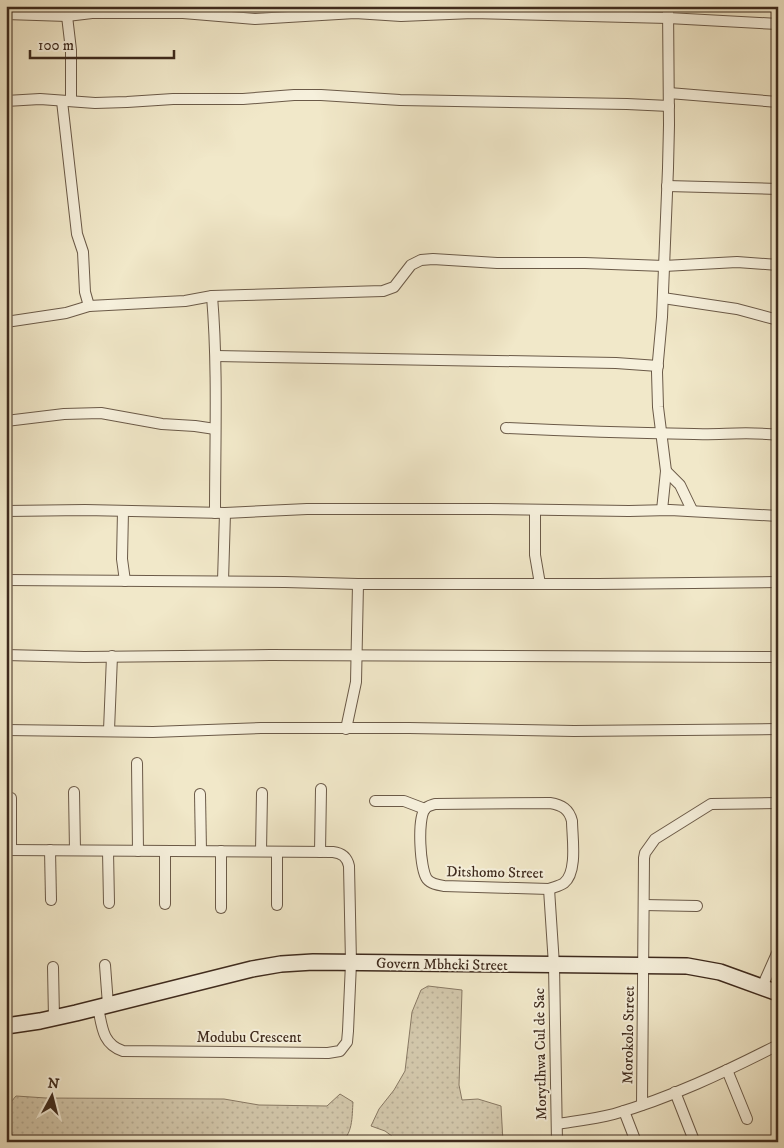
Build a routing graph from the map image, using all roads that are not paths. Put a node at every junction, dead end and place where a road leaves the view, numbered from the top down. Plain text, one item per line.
1 (668, 6) edge
2 (496, 10) edge
3 (6, 14) edge
4 (67, 16) junction
5 (668, 18) junction
6 (778, 24) edge
7 (669, 93) junction
8 (6, 101) edge
9 (67, 101) junction
10 (778, 102) edge
11 (669, 106) junction
12 (667, 186) junction
13 (778, 188) edge
14 (778, 265) edge
15 (664, 266) junction
16 (212, 296) junction
17 (663, 298) junction
18 (89, 306) junction
19 (778, 320) edge
20 (6, 322) edge
21 (216, 356) junction
22 (658, 366) junction
23 (6, 421) edge
24 (506, 428) dead end
25 (215, 429) junction
26 (660, 434) junction
27 (778, 434) edge
28 (666, 471) junction
29 (535, 510) junction
30 (662, 510) junction
31 (692, 510) junction
32 (6, 511) edge
33 (123, 511) junction
34 (220, 513) junction
35 (778, 516) edge
36 (6, 580) edge
37 (124, 580) junction
38 (224, 581) junction
39 (778, 582) edge
40 (358, 584) junction
41 (540, 584) junction
42 (6, 655) edge
43 (112, 656) junction
44 (358, 656) junction
45 (778, 656) edge
46 (346, 729) junction
47 (6, 730) edge
48 (109, 730) junction
49 (778, 730) edge
50 (137, 764) dead end
51 (321, 789) dead end
52 (74, 792) dead end
53 (262, 793) dead end
54 (200, 794) dead end
55 (11, 798) dead end
56 (376, 801) dead end
57 (778, 803) edge
58 (425, 809) junction
59 (9, 850) edge
60 (50, 850) junction
61 (75, 850) junction
62 (108, 851) junction
63 (138, 851) junction
64 (165, 851) junction
65 (201, 851) junction
66 (221, 851) junction
67 (261, 851) junction
68 (277, 852) junction
69 (320, 852) junction
70 (549, 888) junction
71 (51, 900) dead end
72 (108, 903) dead end
73 (165, 904) dead end
74 (277, 905) dead end
75 (644, 905) junction
76 (697, 906) dead end
77 (221, 908) dead end
78 (778, 951) edge
79 (350, 963) junction
80 (105, 965) dead end
81 (554, 965) junction
82 (644, 965) junction
83 (53, 967) dead end
84 (762, 987) junction
85 (778, 993) edge
86 (103, 1006) junction
87 (54, 1018) junction
88 (6, 1026) edge
89 (778, 1045) edge
90 (727, 1070) junction
91 (675, 1092) junction
92 (642, 1105) junction
93 (624, 1111) junction
94 (747, 1119) dead end
95 (556, 1124) junction
96 (693, 1138) dead end
97 (556, 1142) edge
98 (636, 1142) edge

1 - 5 street
2 - 4 street
2 - 5 street
3 - 4 street
4 - 9 street
5 - 6 street
5 - 7 street
7 - 10 street
7 - 11 street
8 - 9 street
9 - 11 street
9 - 18 street
11 - 12 street
12 - 13 street
12 - 15 street
14 - 15 street
15 - 16 street
15 - 17 street
16 - 18 street
16 - 21 street
17 - 19 street
17 - 22 street
18 - 20 street
21 - 22 street
21 - 25 street
22 - 26 street
23 - 25 street
24 - 26 street
25 - 34 street
26 - 27 street
26 - 28 street
28 - 30 street
28 - 31 street
29 - 30 street
29 - 34 street
29 - 41 street
30 - 31 street
31 - 35 street
32 - 33 street
33 - 34 street
33 - 37 street
34 - 38 street
36 - 37 street
37 - 38 street
38 - 40 street
39 - 41 street
40 - 41 street
40 - 44 street
42 - 43 street
43 - 44 street
43 - 48 street
44 - 45 street
44 - 46 street
46 - 48 street
46 - 49 street
47 - 48 street
50 - 63 street
51 - 69 street
52 - 61 street
53 - 67 street
54 - 65 street
55 - 59 street
56 - 58 street
57 - 75 street, Morokolo Street
58 - 70 street, Ditshomo Street
58 - 70 street, Ditshomo Street
59 - 60 street
60 - 61 street
60 - 71 street
61 - 62 street
62 - 63 street
62 - 72 street
63 - 64 street
64 - 65 street
64 - 73 street
65 - 66 street
66 - 67 street
66 - 77 street
67 - 68 street
68 - 69 street
68 - 74 street
69 - 79 street
70 - 81 street, Morytlhwa Cul de Sac
75 - 76 street
75 - 82 street, Morokolo Street
78 - 84 street
79 - 81 street, Govern Mbheki Street
79 - 86 street, Govern Mbheki Street
79 - 86 street, Modubu Crescent
80 - 86 street
81 - 82 street, Govern Mbheki Street
81 - 95 street, Morytlhwa Cul de Sac
82 - 84 street, Govern Mbheki Street
82 - 92 street, Morokolo Street
83 - 87 street
84 - 85 street, Govern Mbheki Street
86 - 87 street, Govern Mbheki Street
87 - 88 street, Govern Mbheki Street
89 - 90 street
90 - 91 street
90 - 94 street
91 - 92 street
91 - 96 street
92 - 93 street
93 - 95 street
93 - 98 street
95 - 97 street, Morytlhwa Cul de Sac

